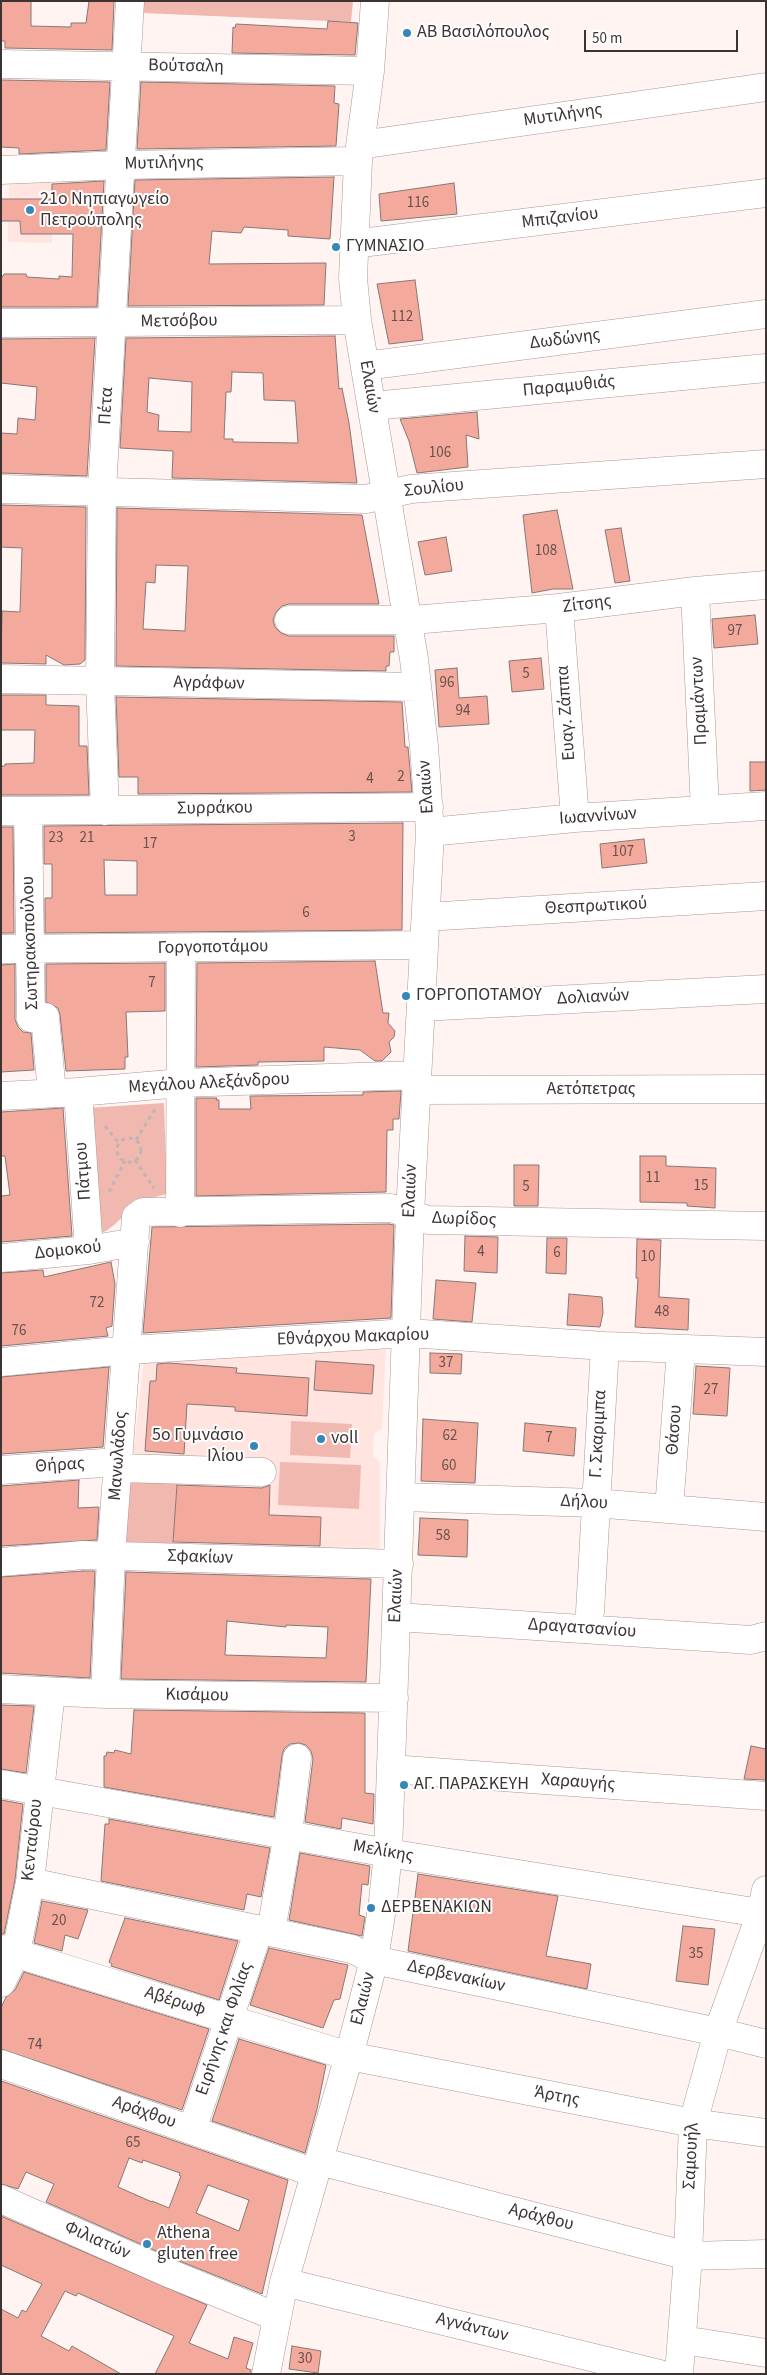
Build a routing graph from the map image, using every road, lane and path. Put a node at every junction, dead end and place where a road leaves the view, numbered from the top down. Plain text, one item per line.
1 (130, 1) edge
2 (375, 1) edge
3 (1, 64) edge
4 (127, 65) junction
5 (373, 81) junction
6 (766, 87) edge
7 (359, 153) junction
8 (122, 165) junction
9 (1, 170) edge
10 (766, 193) edge
11 (353, 244) junction
12 (766, 314) edge
13 (356, 320) junction
14 (1, 323) edge
15 (111, 323) junction
16 (365, 366) junction
17 (766, 368) edge
18 (373, 406) junction
19 (766, 464) edge
20 (1, 490) edge
21 (102, 491) junction
22 (386, 495) junction
23 (766, 585) edge
24 (695, 591) junction
25 (559, 608) junction
26 (289, 620) dead end
27 (407, 621) junction
28 (1, 679) edge
29 (100, 682) junction
30 (417, 687) junction
31 (766, 806) edge
32 (28, 810) junction
33 (705, 810) junction
34 (1, 811) edge
35 (105, 811) junction
36 (575, 818) junction
37 (430, 820) junction
38 (766, 896) edge
39 (426, 917) junction
40 (424, 945) junction
41 (28, 948) junction
42 (1, 949) edge
43 (181, 949) junction
44 (766, 989) edge
45 (420, 1007) junction
46 (416, 1083) junction
47 (174, 1084) junction
48 (766, 1089) edge
49 (65, 1092) junction
50 (1, 1096) edge
51 (136, 1140) junction
52 (180, 1212) junction
53 (410, 1214) junction
54 (766, 1226) edge
55 (135, 1230) junction
56 (89, 1250) junction
57 (1, 1258) edge
58 (408, 1333) junction
59 (605, 1346) junction
60 (128, 1350) junction
61 (682, 1350) junction
62 (766, 1352) edge
63 (1, 1362) edge
64 (118, 1465) junction
65 (1, 1470) edge
66 (262, 1472) dead end
67 (401, 1497) junction
68 (595, 1503) junction
69 (669, 1509) junction
70 (766, 1517) edge
71 (111, 1556) junction
72 (1, 1562) edge
73 (398, 1564) junction
74 (397, 1610) junction
75 (590, 1612) junction
76 (766, 1629) edge
77 (766, 1636) edge
78 (1, 1689) edge
79 (51, 1692) junction
80 (105, 1694) junction
81 (394, 1698) junction
82 (297, 1758) dead end
83 (391, 1769) junction
84 (1, 1784) edge
85 (39, 1790) junction
86 (766, 1796) edge
87 (288, 1834) junction
88 (388, 1854) junction
89 (30, 1882) junction
90 (764, 1906) edge
91 (265, 1930) junction
92 (9, 1951) edge
93 (374, 1960) junction
94 (1, 1983) edge
95 (228, 2019) junction
96 (718, 2032) junction
97 (766, 2044) edge
98 (349, 2056) junction
99 (1, 2064) edge
100 (693, 2123) junction
101 (192, 2130) junction
102 (766, 2133) edge
103 (317, 2167) junction
104 (1, 2199) edge
105 (766, 2254) edge
106 (688, 2256) junction
107 (284, 2282) junction
108 (277, 2317) junction
109 (683, 2340) junction
110 (766, 2352) edge
111 (266, 2374) edge
112 (660, 2374) edge
113 (679, 2374) edge

1 - 4 street, Πέτα
2 - 5 street, Ελαιών
3 - 4 street, Βούτσαλη
4 - 5 street, Βούτσαλη
4 - 8 street, Πέτα
5 - 7 street, Ελαιών
6 - 7 street, Μυτιλήνης
7 - 8 street, Μυτιλήνης
7 - 11 street, Ελαιών
8 - 9 street, Μυτιλήνης
8 - 15 street, Πέτα
10 - 11 street, Μπιζανίου
11 - 13 street, Ελαιών
12 - 16 street, Δωδώνης
13 - 15 street, Μετσόβου
13 - 16 street, Ελαιών
14 - 15 street, Μετσόβου
15 - 21 street, Πέτα
16 - 18 street, Ελαιών
17 - 18 street, Παραμυθιάς
18 - 22 street, Ελαιών
19 - 22 street, Σουλίου
20 - 21 street, Σουλίου
21 - 22 street, Σουλίου
21 - 29 street, Πέτα
22 - 27 street, Ελαιών
23 - 24 street, Ζίτσης
24 - 25 street, Ζίτσης
24 - 33 street, Πραμάντων
25 - 27 street, Ζίτσης
25 - 36 street, Ευαγ. Ζάππα
26 - 27 street, Ζίτσης
27 - 30 street, Ελαιών
28 - 29 street, Αγράφων
29 - 30 street, Αγράφων
29 - 35 street, Πέτα
30 - 37 street, Ελαιών
31 - 33 street, Ιωαννίνων
32 - 34 street, Συρράκου
32 - 35 street, Συρράκου
32 - 41 street, Σωτηρακοπούλου
33 - 36 street, Ιωαννίνων
35 - 37 street, Συρράκου
36 - 37 street, Ιωαννίνων
37 - 39 street, Ελαιών
38 - 39 street, Θεσπρωτικού
39 - 40 street, Ελαιών
40 - 43 street, Γοργοποτάμου
40 - 45 street, Ελαιών
41 - 42 street, Γοργοποτάμου
41 - 43 street, Γοργοποτάμου
41 - 49 street, Σωτηρακοπούλου
43 - 47 street
44 - 45 street, Δολιανών
45 - 46 street, Ελαιών
46 - 47 street, Μεγάλου Αλεξάνδρου
46 - 48 street, Αετόπετρας
46 - 53 street, Ελαιών
47 - 49 street, Μεγάλου Αλεξάνδρου
47 - 51 path
47 - 52 street
49 - 50 street, Μεγάλου Αλεξάνδρου
49 - 56 street, Πάτμου
51 - 51 path
52 - 53 street, Δωρίδος
52 - 55 street, Δωρίδος
53 - 54 street, Δωρίδος
53 - 58 street, Ελαιών
55 - 56 street, Δομοκού
55 - 60 street, Μανωλάδος
56 - 57 street, Δομοκού
58 - 59 street, Εθνάρχου Μακαρίου
58 - 60 street, Εθνάρχου Μακαρίου
58 - 67 street, Ελαιών
59 - 61 street, Εθνάρχου Μακαρίου
59 - 68 street, Γ. Σκαριμπα
60 - 63 street, Εθνάρχου Μακαρίου
60 - 64 street, Μανωλάδος
61 - 62 street, Εθνάρχου Μακαρίου
61 - 69 street, Θάσου
64 - 65 street, Θήρας
64 - 66 street, Θήρας
64 - 71 street, Μανωλάδος
67 - 68 street, Δήλου
67 - 73 street, Ελαιών
68 - 69 street, Δήλου
68 - 75 street, Γ. Σκαριμπα
69 - 70 street, Δήλου
71 - 72 street, Σφακίων
71 - 73 street, Σφακίων
71 - 80 street, Μανωλάδος
73 - 74 street, Ελαιών
74 - 75 street, Δραγατσανίου
74 - 77 street, Δραγατσανίου
74 - 81 street, Ελαιών
75 - 76 street, Δραγατσανίου
78 - 79 street, Κισάμου
79 - 80 street, Κισάμου
79 - 85 street, Κενταύρου
80 - 81 street, Κισάμου
81 - 83 street, Ελαιών
82 - 87 street, Ειρήνης και Φιλίας
83 - 86 street, Χαραυγής
83 - 88 street, Ελαιών
84 - 85 street, Μελίκης
85 - 87 street, Μελίκης
85 - 89 street, Κενταύρου
87 - 88 street, Μελίκης
87 - 91 street, Ειρήνης και Φιλίας
88 - 90 street, Μελίκης
88 - 93 street, Ελαιών
89 - 91 street, Δερβενακίων
89 - 92 street, Κενταύρου
90 - 96 street, Σαμουήλ
91 - 93 street, Δερβενακίων
91 - 95 street, Ειρήνης και Φιλίας
92 - 94 street, Κενταύρου
92 - 95 street, Αβέρωφ
93 - 96 street, Δερβενακίων
93 - 98 street, Ελαιών
95 - 98 street, Αβέρωφ
95 - 101 street, Ειρήνης και Φιλίας
96 - 97 street, Δερβενακίων
96 - 100 street, Σαμουήλ
98 - 100 street, Άρτης
98 - 103 street, Ελαιών
99 - 101 street, Αράχθου
100 - 102 street, Άρτης
100 - 106 street, Σαμουήλ
101 - 103 street, Αράχθου
103 - 106 street, Αράχθου
103 - 107 street, Ελαιών
104 - 108 street, Φιλιατών
105 - 106 street, Αράχθου
106 - 109 street, Σαμουήλ
107 - 108 street, Ελαιών
107 - 112 street, Αγνάντων
108 - 111 street, Ελαιών
109 - 110 street
109 - 113 street, Σαμουήλ

